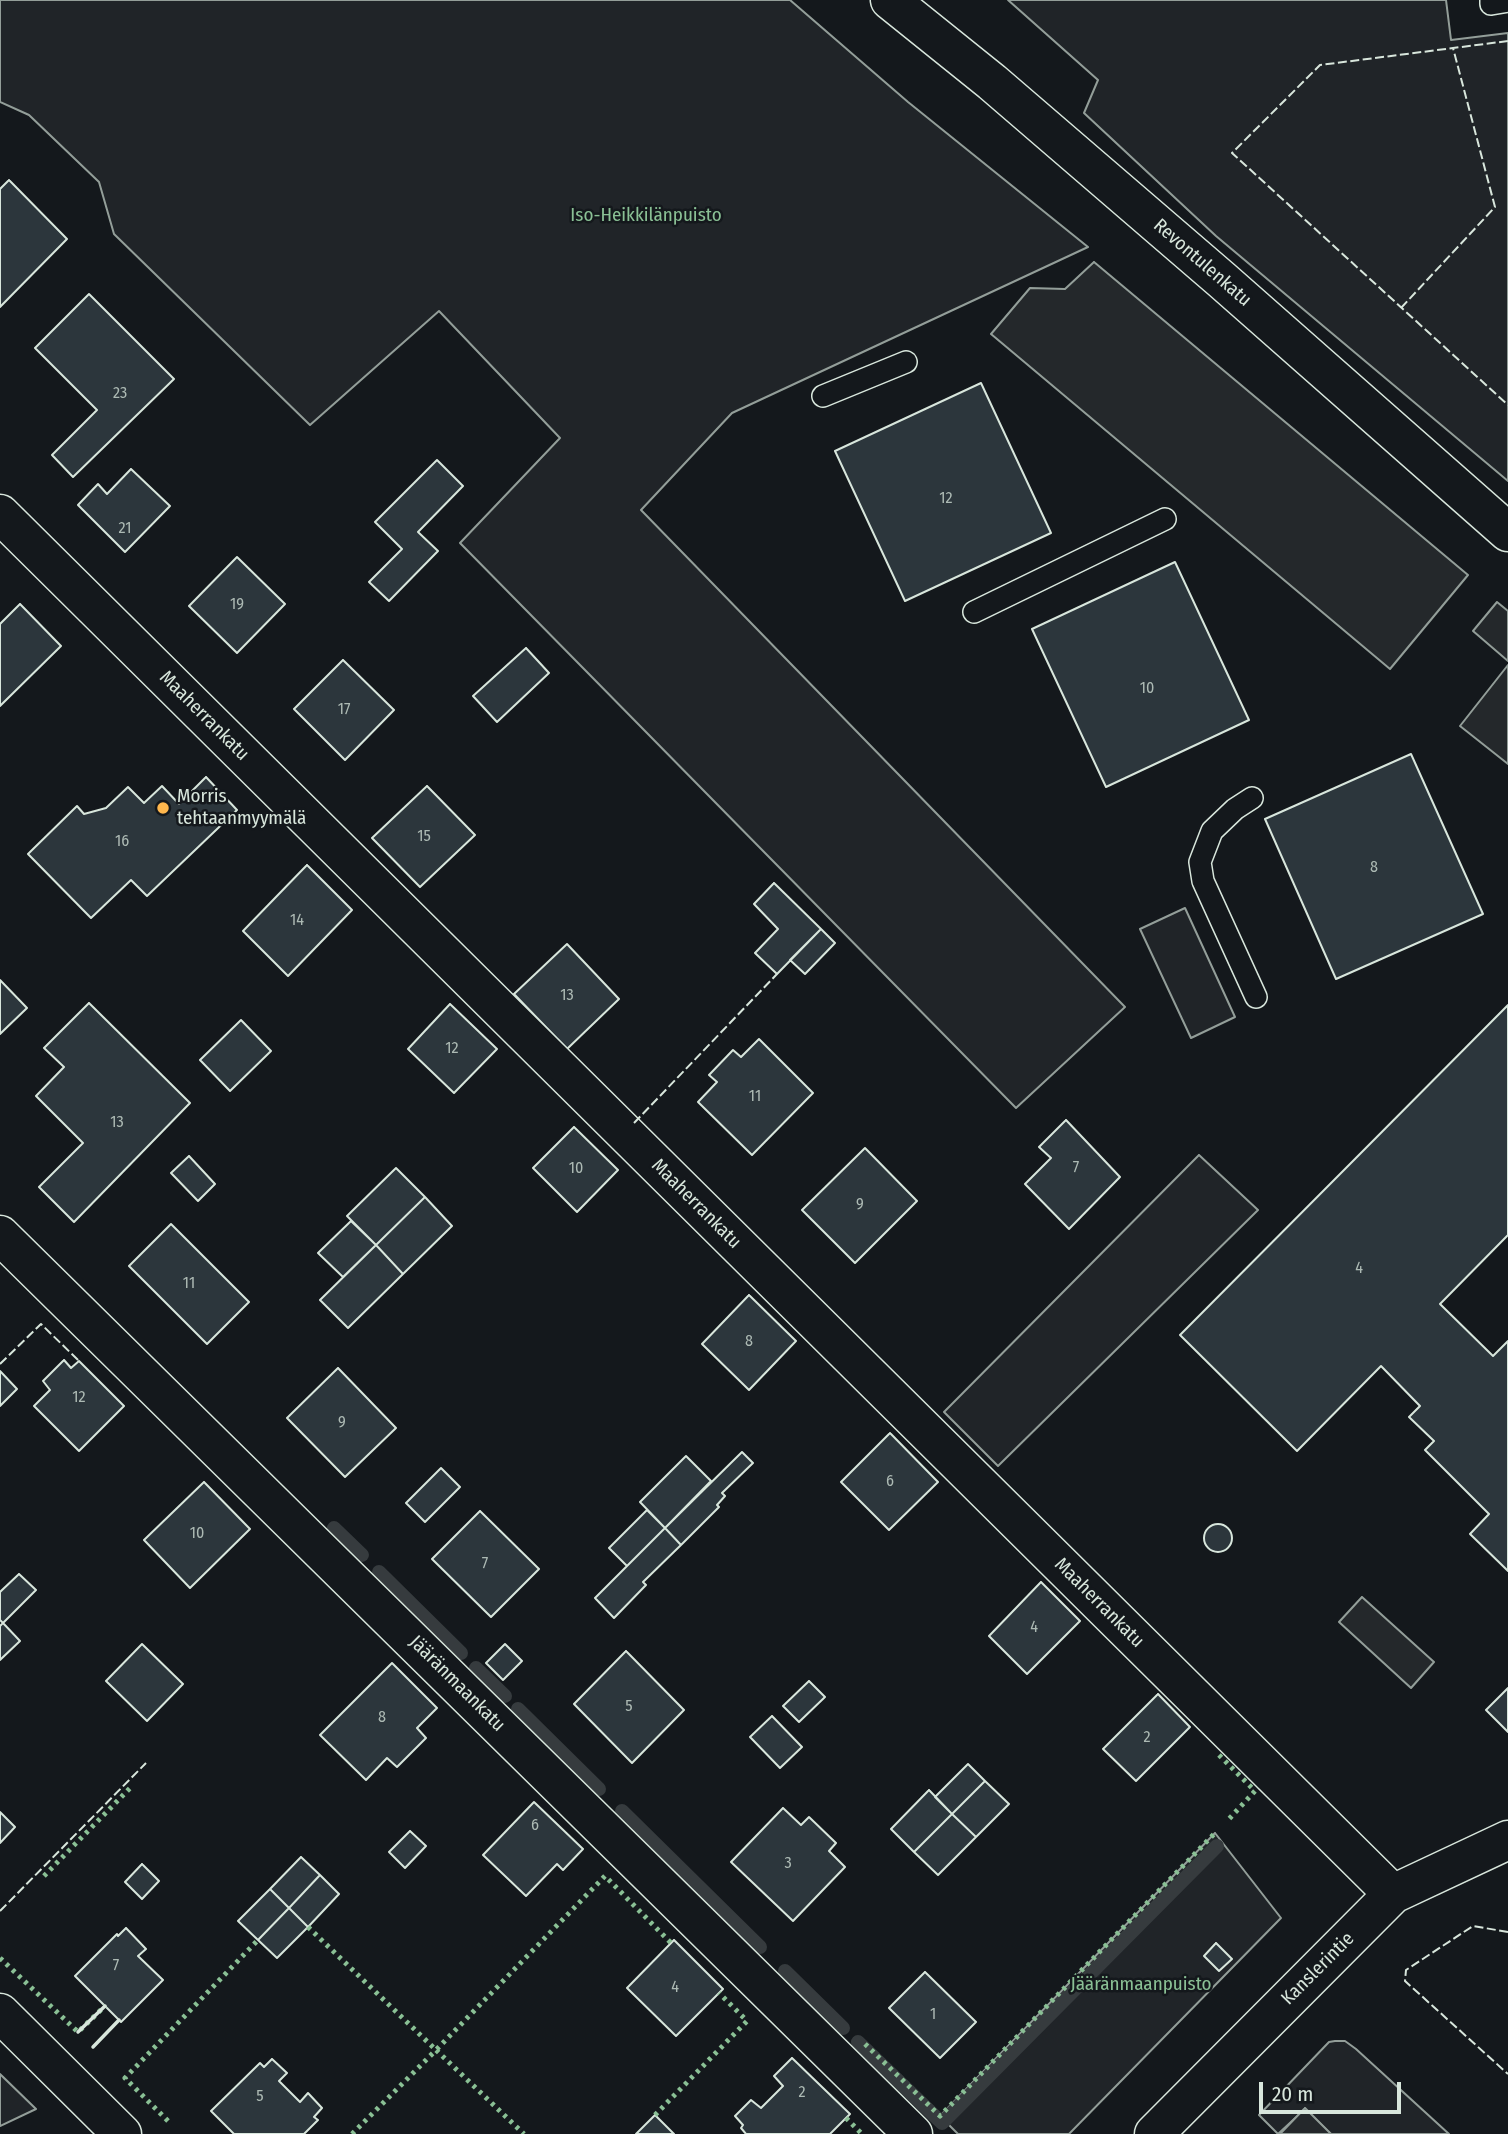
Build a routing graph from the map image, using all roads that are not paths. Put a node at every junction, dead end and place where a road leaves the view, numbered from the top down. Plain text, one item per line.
1 (890, 0) edge
2 (1491, 0) edge
3 (1508, 1) edge
4 (906, 362) dead end
5 (823, 396) dead end
6 (0, 514) edge
7 (1165, 519) dead end
8 (1508, 532) edge
9 (974, 612) dead end
10 (1252, 798) dead end
11 (1256, 997) dead end
12 (0, 1234) edge
13 (1508, 1840) edge
14 (1393, 1894) junction
15 (0, 2013) edge
16 (122, 2134) edge
17 (913, 2134) edge
18 (1154, 2134) edge

1 - 8 street, Revontulenkatu
2 - 3 lane
4 - 5 lane
6 - 14 street, Maaherrankatu
7 - 9 lane
10 - 11 lane
12 - 17 street, Jääränmaankatu
13 - 14 street, Kanslerintie
14 - 18 street, Kanslerintie
15 - 16 street

